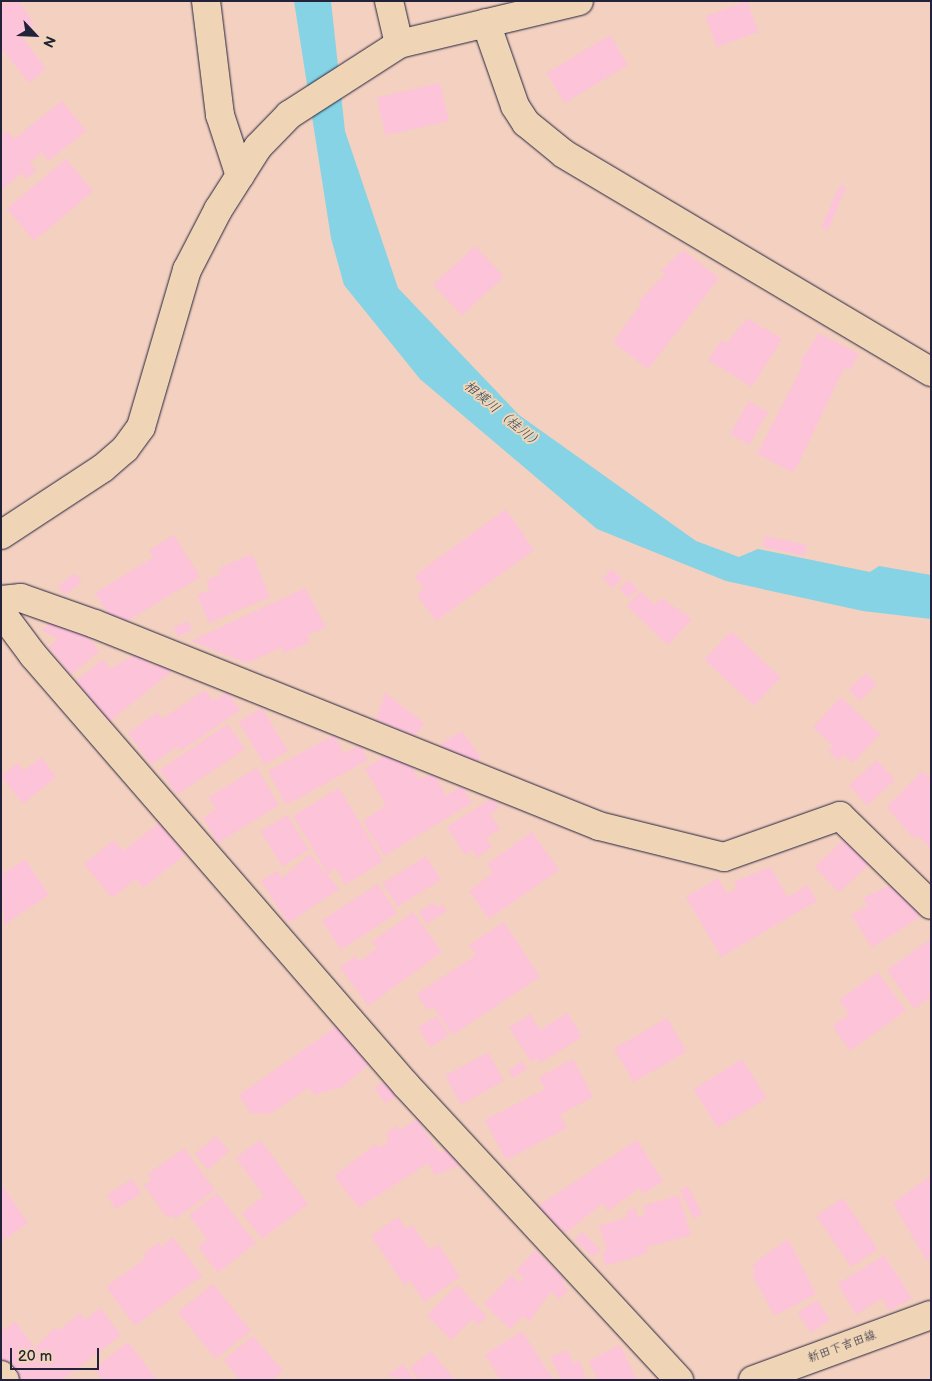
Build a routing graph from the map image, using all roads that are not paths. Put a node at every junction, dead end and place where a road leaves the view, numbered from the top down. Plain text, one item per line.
1 (206, 1) edge
2 (389, 1) edge
3 (578, 1) edge
4 (486, 23) junction
5 (399, 44) junction
6 (240, 176) junction
7 (931, 372) edge
8 (1, 535) edge
9 (1, 600) edge
10 (1, 612) edge
11 (931, 906) edge
12 (931, 1315) edge
13 (1, 1375) edge
14 (5, 1380) edge
15 (679, 1380) edge
16 (753, 1380) edge

1 - 6 street
2 - 5 street
3 - 4 street
4 - 5 street
4 - 7 street
5 - 6 street
6 - 8 street
9 - 11 street
10 - 15 street
12 - 16 street, 新田下吉田線
13 - 14 street

